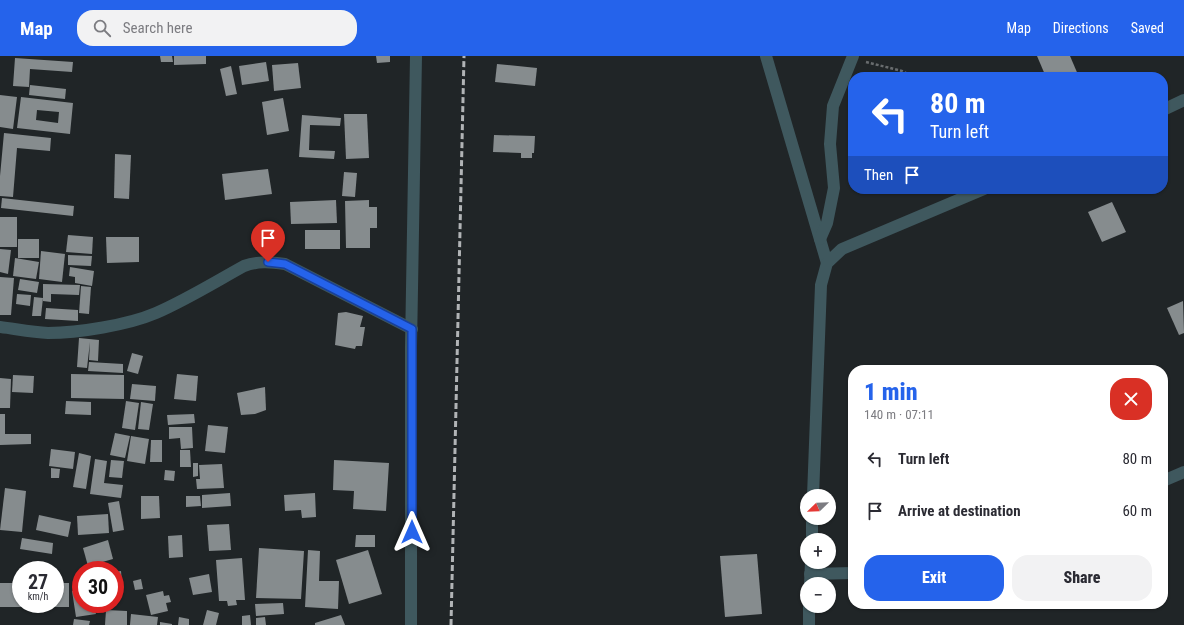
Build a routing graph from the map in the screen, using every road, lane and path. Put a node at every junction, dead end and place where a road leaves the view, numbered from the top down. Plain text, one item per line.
1 (416, 56) edge
2 (766, 56) edge
3 (852, 57) edge
4 (904, 72) edge
5 (1184, 100) edge
6 (1168, 108) edge
7 (972, 194) edge
8 (820, 239) junction
9 (827, 263) junction
10 (0, 327) edge
11 (412, 329) junction
12 (1184, 472) edge
13 (1168, 479) edge
14 (813, 489) edge
15 (810, 573) edge
16 (848, 573) edge
17 (809, 613) edge
18 (411, 625) edge
19 (809, 625) edge

1 - 11 street
2 - 8 street
3 - 4 path
3 - 8 street
5 - 6 street
7 - 9 street
8 - 9 street
9 - 14 street
10 - 11 street
11 - 18 street
12 - 13 street
15 - 16 street
17 - 19 street

